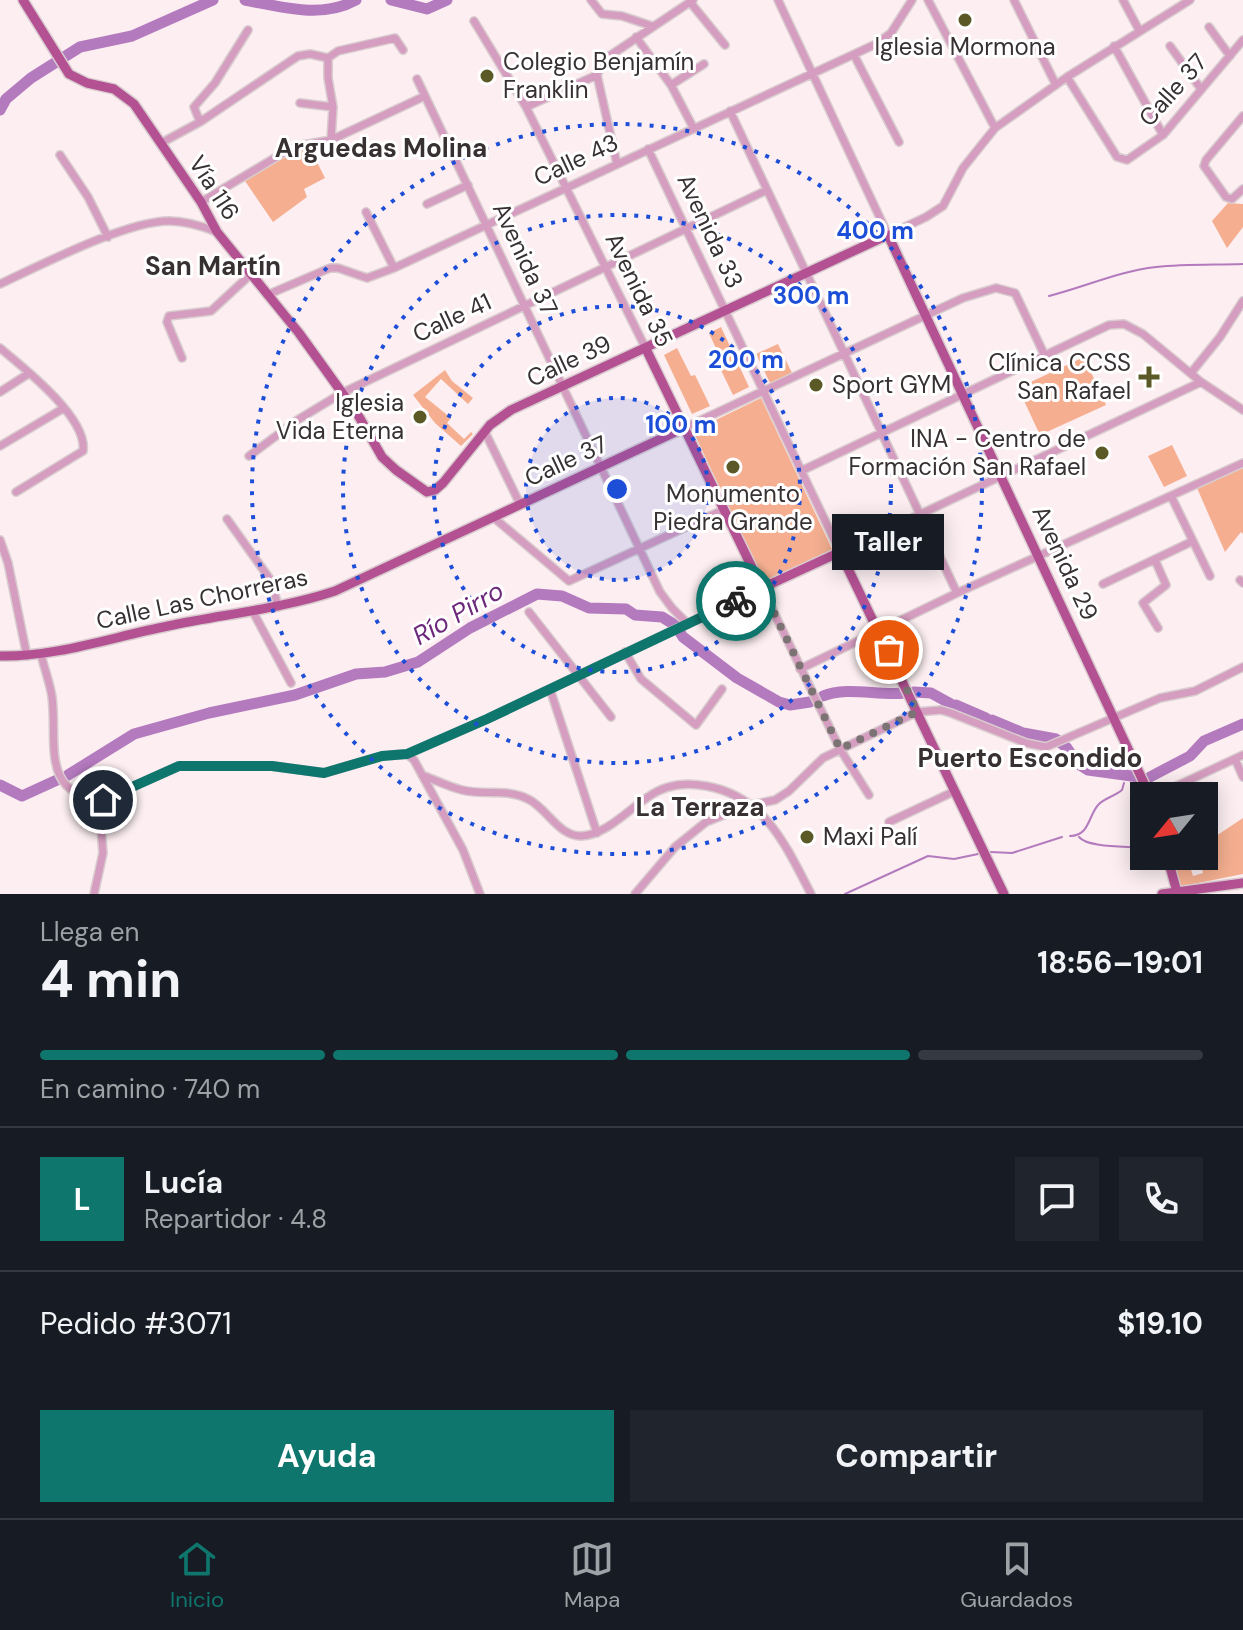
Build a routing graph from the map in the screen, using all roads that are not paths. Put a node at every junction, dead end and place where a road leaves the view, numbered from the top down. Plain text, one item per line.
1 (23, 0) edge
2 (591, 0) edge
3 (675, 0) edge
4 (778, 0) edge
5 (912, 0) edge
6 (928, 0) edge
7 (1014, 0) edge
8 (1123, 0) edge
9 (1190, 0) edge
10 (692, 1) edge
11 (681, 8) junction
12 (474, 21) dead end
13 (652, 26) junction
14 (1209, 27) dead end
15 (248, 30) dead end
16 (1139, 30) junction
17 (636, 37) junction
18 (1243, 40) edge
19 (725, 45) dead end
20 (1114, 46) junction
21 (1170, 46) dead end
22 (403, 50) dead end
23 (854, 55) junction
24 (1230, 56) junction
25 (328, 58) junction
26 (704, 64) dead end
27 (813, 74) junction
28 (597, 75) junction
29 (1067, 77) junction
30 (417, 79) dead end
31 (671, 85) junction
32 (1056, 85) junction
33 (1201, 89) junction
34 (425, 96) junction
35 (300, 103) dead end
36 (333, 107) junction
37 (526, 107) junction
38 (730, 111) junction
39 (1243, 116) edge
40 (200, 122) junction
41 (995, 128) junction
42 (694, 129) junction
43 (1163, 135) junction
44 (331, 140) junction
45 (899, 142) dead end
46 (161, 143) junction
47 (648, 149) junction
48 (60, 155) dead end
49 (617, 164) junction
50 (468, 185) junction
51 (566, 187) junction
52 (1243, 189) edge
53 (767, 190) junction
54 (201, 202) junction
55 (427, 204) dead end
56 (366, 212) dead end
57 (487, 225) junction
58 (686, 229) junction
59 (217, 232) junction
60 (888, 235) junction
61 (108, 237) junction
62 (394, 268) junction
63 (606, 268) junction
64 (805, 273) junction
65 (250, 275) junction
66 (0, 284) edge
67 (267, 295) junction
68 (1243, 301) edge
69 (525, 306) junction
70 (725, 310) junction
71 (926, 314) junction
72 (0, 348) edge
73 (646, 349) junction
74 (843, 353) junction
75 (1044, 354) junction
76 (182, 358) dead end
77 (1191, 373) junction
78 (28, 374) junction
79 (1201, 382) junction
80 (563, 386) junction
81 (0, 392) edge
82 (764, 392) junction
83 (342, 393) junction
84 (962, 393) junction
85 (64, 408) junction
86 (1243, 410) edge
87 (684, 428) junction
88 (485, 432) junction
89 (882, 432) junction
90 (0, 446) edge
91 (249, 456) dead end
92 (1243, 463) edge
93 (601, 466) junction
94 (801, 471) junction
95 (1002, 475) junction
96 (422, 490) joint
97 (16, 492) dead end
98 (1171, 496) junction
99 (520, 504) junction
100 (723, 510) junction
101 (920, 513) junction
102 (493, 517) junction
103 (227, 519) dead end
104 (0, 540) edge
105 (1193, 541) junction
106 (639, 547) junction
107 (840, 552) junction
108 (1039, 556) junction
109 (1155, 560) junction
110 (1210, 576) dead end
111 (1103, 584) dead end
112 (762, 588) junction
113 (957, 593) junction
114 (278, 607) junction
115 (252, 610) junction
116 (529, 612) dead end
117 (685, 625) junction
118 (1158, 628) dead end
119 (879, 630) junction
120 (625, 652) junction
121 (41, 654) junction
122 (0, 656) edge
123 (27, 656) junction
124 (1243, 667) edge
125 (800, 669) junction
126 (579, 675) junction
127 (291, 683) dead end
128 (550, 689) junction
129 (722, 689) dead end
130 (917, 712) junction
131 (611, 717) dead end
132 (1116, 717) junction
133 (840, 749) junction
134 (407, 754) junction
135 (1239, 757) edge
136 (422, 775) junction
137 (1243, 777) edge
138 (1146, 782) edge
139 (1184, 782) edge
140 (955, 791) junction
141 (869, 795) dead end
142 (99, 801) junction
143 (754, 805) junction
144 (889, 822) dead end
145 (597, 833) junction
146 (1171, 870) edge
147 (1243, 883) edge
148 (1178, 893) edge
149 (94, 894) edge
150 (480, 894) edge
151 (635, 894) edge
152 (811, 894) edge
153 (1004, 894) edge
154 (1162, 894) edge

1 - 46 main road, Vía 116
2 - 13 street
3 - 11 street
4 - 27 street, Avenida 29
5 - 23 street, Calle 43
6 - 41 street
7 - 32 street
8 - 16 street
9 - 16 street
10 - 11 street
10 - 19 street
11 - 13 street
12 - 37 street, Avenida 35
13 - 17 street
14 - 24 street
15 - 40 street
16 - 20 street
17 - 28 street
17 - 31 street
18 - 24 street, Calle 37
20 - 29 street
20 - 43 street
21 - 33 street
22 - 25 street
23 - 27 street, Calle 43
23 - 45 street
24 - 33 street, Calle 37
25 - 36 street
25 - 40 street
26 - 31 street
27 - 38 street, Calle 43
27 - 60 street, Avenida 29
28 - 37 street
28 - 49 street
29 - 32 street
29 - 43 street, Calle 37
30 - 34 street, Avenida 37
31 - 42 street
32 - 41 street
33 - 43 street, Calle 37
34 - 44 street
34 - 50 street, Avenida 37
35 - 36 street
36 - 44 street
37 - 51 street, Avenida 35
38 - 42 street, Calle 43
38 - 53 street
39 - 52 street
40 - 46 street
41 - 60 street
42 - 47 street, Calle 43
44 - 54 street
46 - 54 main road, Vía 116
47 - 49 street, Calle 43
47 - 58 street, Avenida 33
48 - 61 street
49 - 51 street, Calle 43
50 - 55 street
50 - 57 street, Avenida 37
51 - 57 street, Calle 43
51 - 63 street, Avenida 35
53 - 58 street, Calle 41
53 - 64 street
54 - 59 main road, Vía 116
56 - 62 street
57 - 62 street, Calle 43
57 - 69 street, Avenida 37
58 - 63 street, Calle 41
58 - 70 street, Avenida 33
59 - 61 street
59 - 65 main road, Vía 116
60 - 64 main road, Calle 39
60 - 71 main road, Avenida 29
61 - 66 street
62 - 67 street, Calle 43
63 - 69 street, Calle 41
63 - 73 street, Avenida 35
64 - 70 main road, Calle 39
64 - 74 street
65 - 67 main road, Vía 116
65 - 76 street
67 - 83 main road, Vía 116
68 - 77 street
69 - 80 street, Avenida 37
69 - 83 street, Calle 41
70 - 73 main road, Calle 39
70 - 82 street, Avenida 33
71 - 74 street, Calle 37
71 - 75 street, Calle 37
71 - 84 main road, Avenida 29
72 - 78 street
73 - 80 main road, Calle 39
73 - 87 main road, Avenida 35
74 - 82 street, Calle 37
74 - 89 street
75 - 77 street
75 - 84 street
77 - 79 street
78 - 81 street
78 - 85 street
79 - 86 street
79 - 95 street
80 - 88 main road, Calle 39
80 - 93 street, Avenida 37
82 - 87 street, Calle 37
82 - 94 street, Avenida 33
83 - 91 street, Calle 41
83 - 96 main road, Vía 116
84 - 89 street
84 - 95 main road, Avenida 29
85 - 90 street
85 - 97 street
87 - 93 main road, Calle 37
87 - 100 main road, Avenida 35
88 - 96 main road, Calle 39
88 - 99 street
89 - 94 street
89 - 101 street
92 - 98 street
93 - 99 main road, Calle 37
93 - 106 street, Avenida 37
94 - 107 street, Avenida 33
95 - 101 street
95 - 108 main road, Avenida 29
98 - 105 street
98 - 108 street
99 - 102 main road, Calle 37
100 - 106 street
100 - 112 main road, Avenida 35
101 - 107 street
101 - 113 street
102 - 106 street
102 - 114 main road, Calle Las Chorreras
103 - 114 street
104 - 123 street
105 - 109 street
105 - 110 street
106 - 117 street, Avenida 37
107 - 112 main road
107 - 119 main road, Avenida 33
108 - 113 street
108 - 132 main road, Avenida 29
109 - 111 street
109 - 118 street
112 - 117 street
112 - 125 street, Avenida 35
113 - 119 street
114 - 115 main road, Calle Las Chorreras
115 - 121 main road, Calle Las Chorreras
115 - 127 street
116 - 126 street
117 - 120 street
119 - 125 street
119 - 130 main road, Avenida 33
120 - 126 street
120 - 129 street
121 - 123 main road, Calle Las Chorreras
121 - 142 street
122 - 123 main road, Calle Las Chorreras
124 - 132 street
125 - 133 street, Avenida 35
126 - 128 street
126 - 131 street
128 - 134 street
128 - 145 street
130 - 132 street
130 - 133 street
130 - 140 main road, Avenida 33
132 - 138 main road, Avenida 29
133 - 141 street, Avenida 35
133 - 143 street
134 - 136 street
134 - 142 street
135 - 137 street
135 - 139 street
136 - 145 street
136 - 150 street
140 - 144 street
140 - 153 main road, Avenida 33
142 - 149 street
143 - 145 street
143 - 151 street
143 - 152 street
146 - 148 main road
147 - 148 main road
148 - 154 main road

